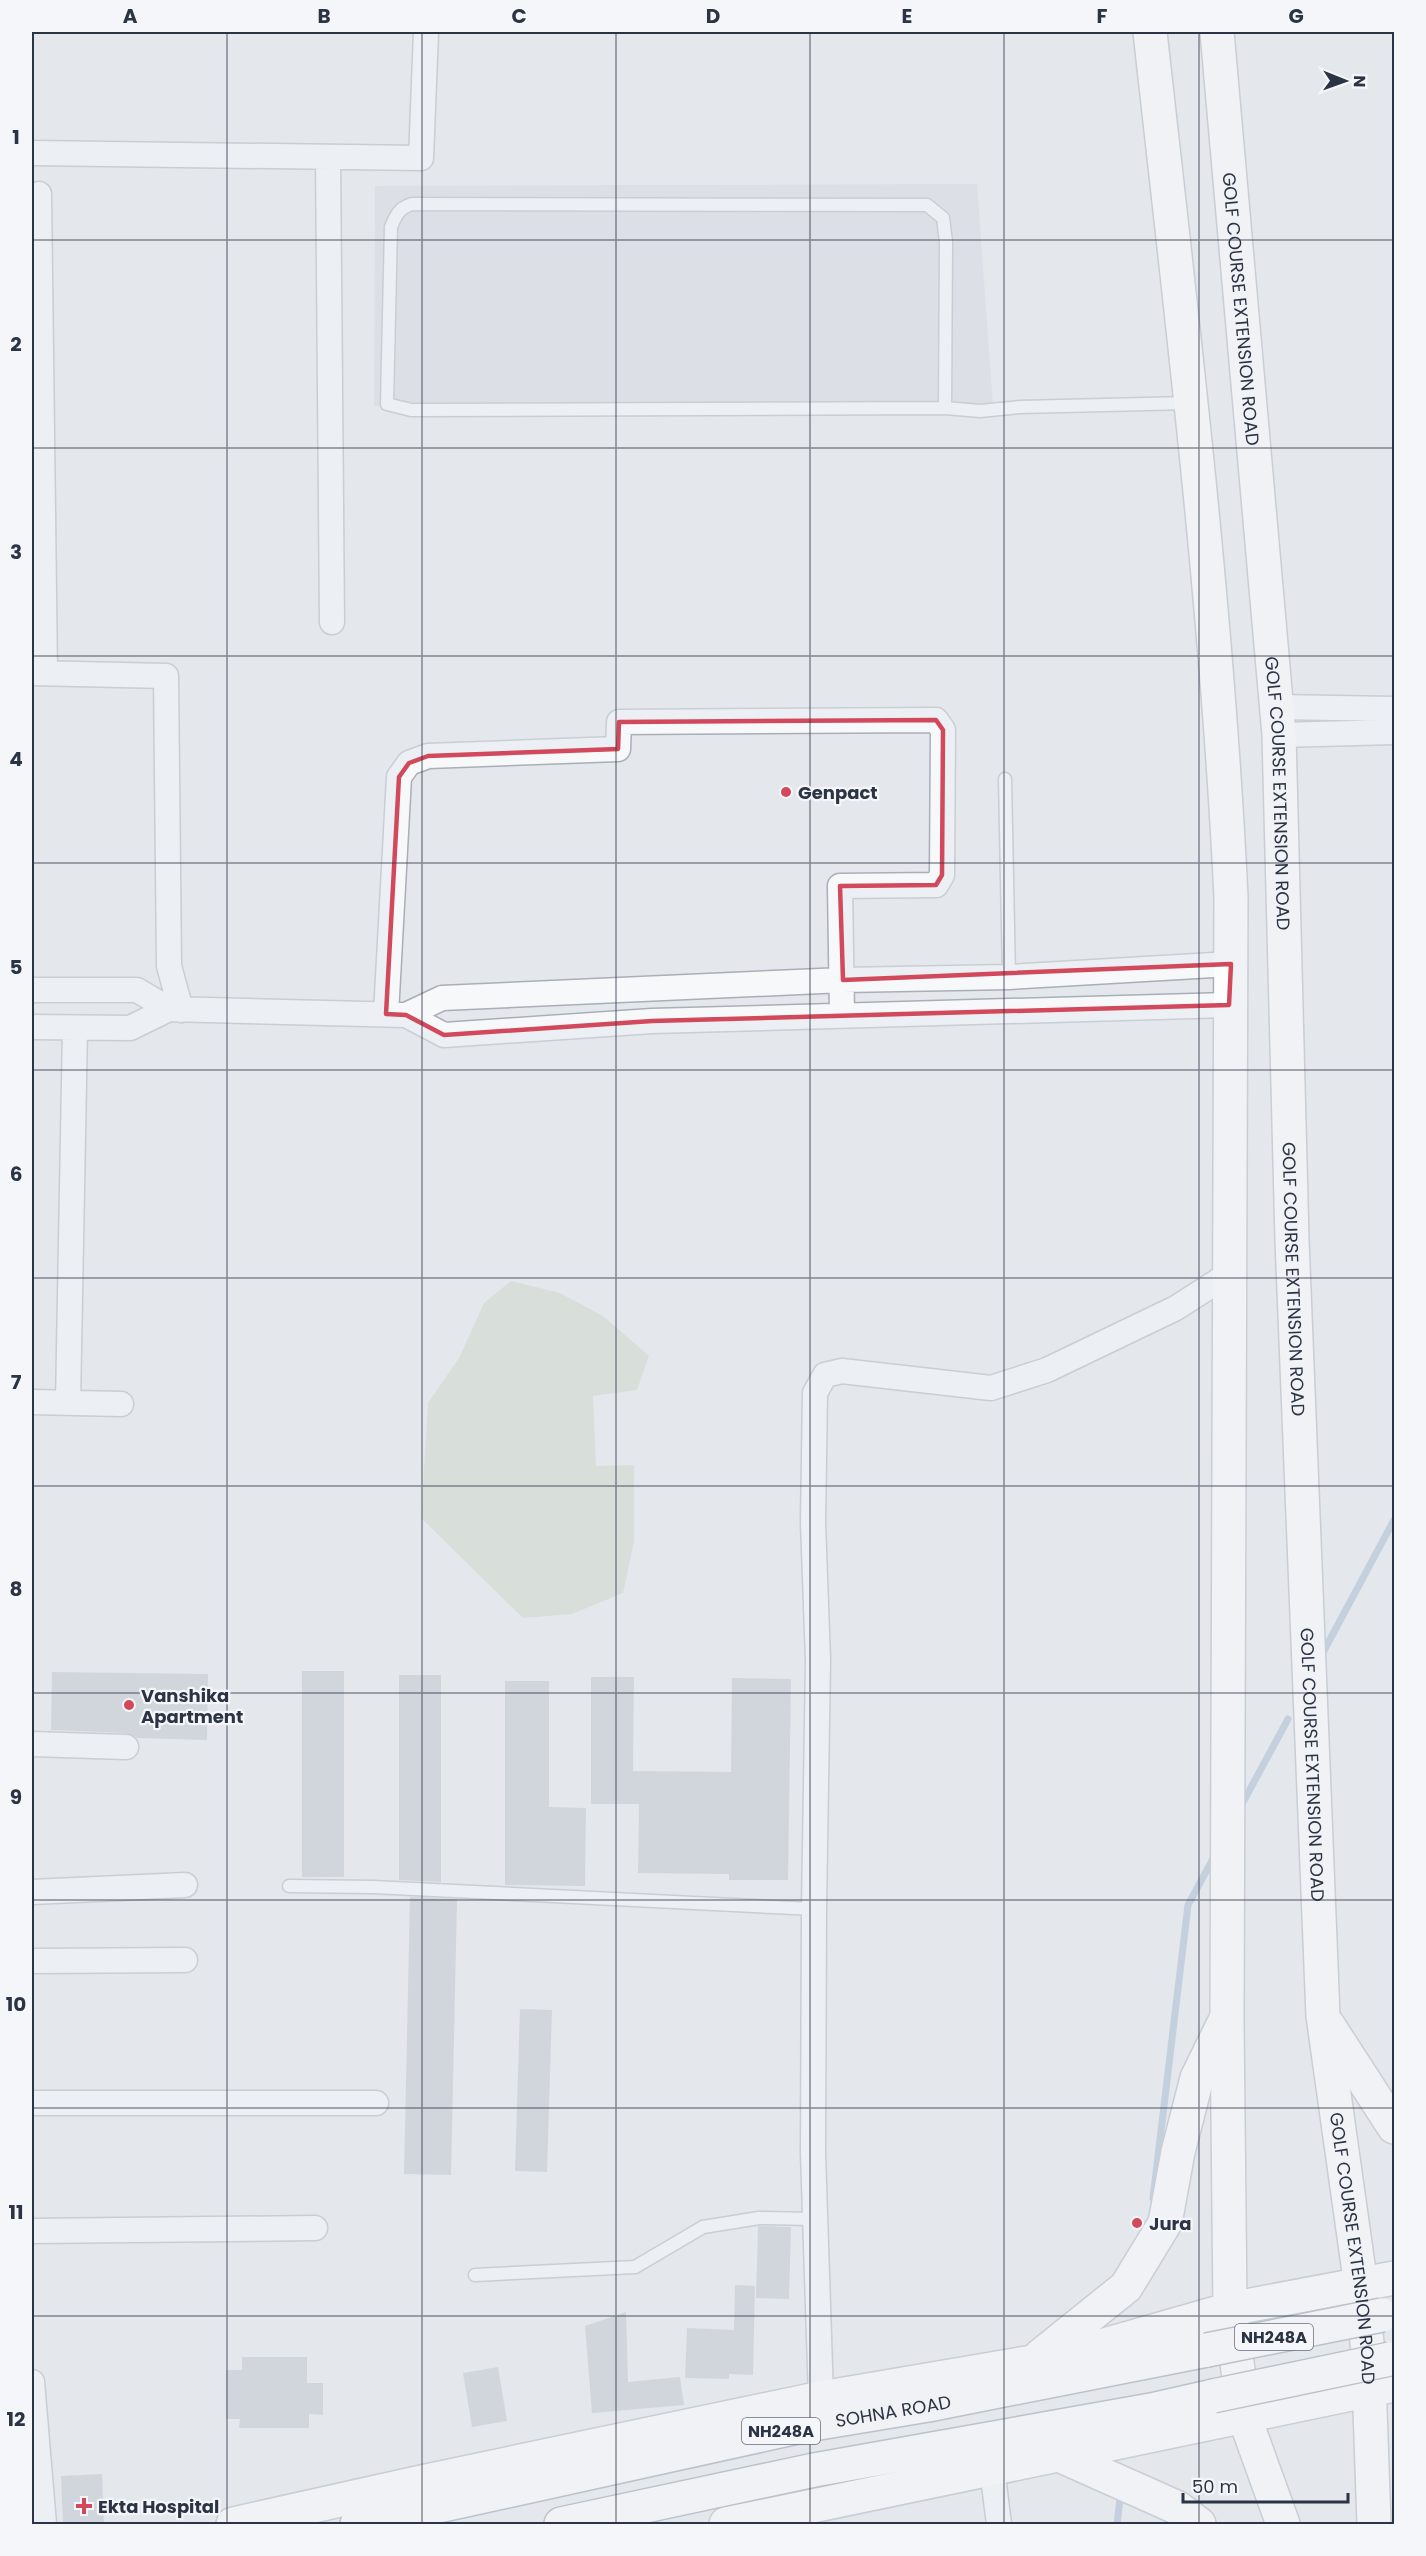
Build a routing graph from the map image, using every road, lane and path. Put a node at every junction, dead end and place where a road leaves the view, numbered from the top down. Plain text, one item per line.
1 (426, 32) edge
2 (1150, 32) edge
3 (1217, 32) edge
4 (32, 153) edge
5 (328, 157) junction
6 (39, 194) dead end
7 (35, 232) edge
8 (1190, 403) junction
9 (945, 408) junction
10 (332, 622) dead end
11 (38, 673) edge
12 (1395, 710) edge
13 (1278, 721) junction
14 (1395, 732) edge
15 (1005, 779) dead end
16 (1231, 964) junction
17 (1009, 977) junction
18 (919, 979) junction
19 (843, 980) junction
20 (32, 990) edge
21 (1229, 1005) junction
22 (175, 1009) junction
23 (921, 1013) junction
24 (396, 1014) junction
25 (842, 1015) junction
26 (32, 1027) edge
27 (75, 1028) junction
28 (1229, 1274) junction
29 (32, 1402) edge
30 (68, 1403) junction
31 (121, 1404) dead end
32 (32, 1744) edge
33 (126, 1747) dead end
34 (185, 1885) dead end
35 (289, 1886) dead end
36 (32, 1892) edge
37 (814, 1909) junction
38 (184, 1960) dead end
39 (32, 1961) edge
40 (1323, 2016) junction
41 (1227, 2019) junction
42 (32, 2103) edge
43 (376, 2103) dead end
44 (1395, 2127) edge
45 (815, 2219) junction
46 (315, 2228) dead end
47 (32, 2231) edge
48 (476, 2275) dead end
49 (1395, 2278) edge
50 (1361, 2286) junction
51 (1230, 2308) junction
52 (1388, 2314) edge
53 (1032, 2361) junction
54 (1387, 2373) edge
55 (32, 2382) edge
56 (821, 2398) junction
57 (33, 2410) edge
58 (1244, 2416) junction
59 (1059, 2455) junction
60 (992, 2469) junction
61 (277, 2519) edge
62 (743, 2523) edge
63 (44, 2524) edge
64 (233, 2524) edge
65 (357, 2524) edge
66 (561, 2524) edge
67 (999, 2524) edge
68 (1198, 2524) edge
69 (1283, 2524) edge
70 (1374, 2524) edge

1 - 5 street
2 - 8 main road
3 - 13 main road, GOLF COURSE EXTENSION ROAD
4 - 5 street
5 - 10 street
6 - 7 street
7 - 11 street
8 - 9 lane
8 - 16 main road
9 - 9 lane
11 - 22 street
12 - 13 street
13 - 14 street
13 - 40 main road, GOLF COURSE EXTENSION ROAD
15 - 17 lane
16 - 17 street
16 - 21 main road
17 - 18 street
18 - 19 street
18 - 23 street
19 - 24 street
19 - 24 street
19 - 25 street
20 - 22 street
21 - 23 street
21 - 28 main road
22 - 24 street
22 - 27 street
23 - 25 street
24 - 25 street
26 - 27 street
27 - 30 street
28 - 37 street
28 - 41 main road
29 - 30 street
30 - 31 street
32 - 33 street
34 - 36 street
35 - 37 lane
37 - 45 street
38 - 39 street
40 - 44 main road
40 - 50 main road, GOLF COURSE EXTENSION ROAD
41 - 51 main road
41 - 53 main road
42 - 43 street
45 - 48 lane
45 - 56 street
46 - 47 street
49 - 50 main road
50 - 51 main road
50 - 54 main road, GOLF COURSE EXTENSION ROAD
51 - 53 main road
51 - 58 main road
52 - 65 main road, SOHNA ROAD / NH248A, bridge
53 - 56 main road
54 - 58 main road
54 - 66 main road, NH248A, bridge
54 - 70 main road, GOLF COURSE EXTENSION ROAD
55 - 57 street
56 - 61 main road
57 - 63 street
58 - 59 main road
58 - 69 main road
59 - 60 main road
59 - 68 main road
60 - 62 main road
60 - 67 street
61 - 64 main road

